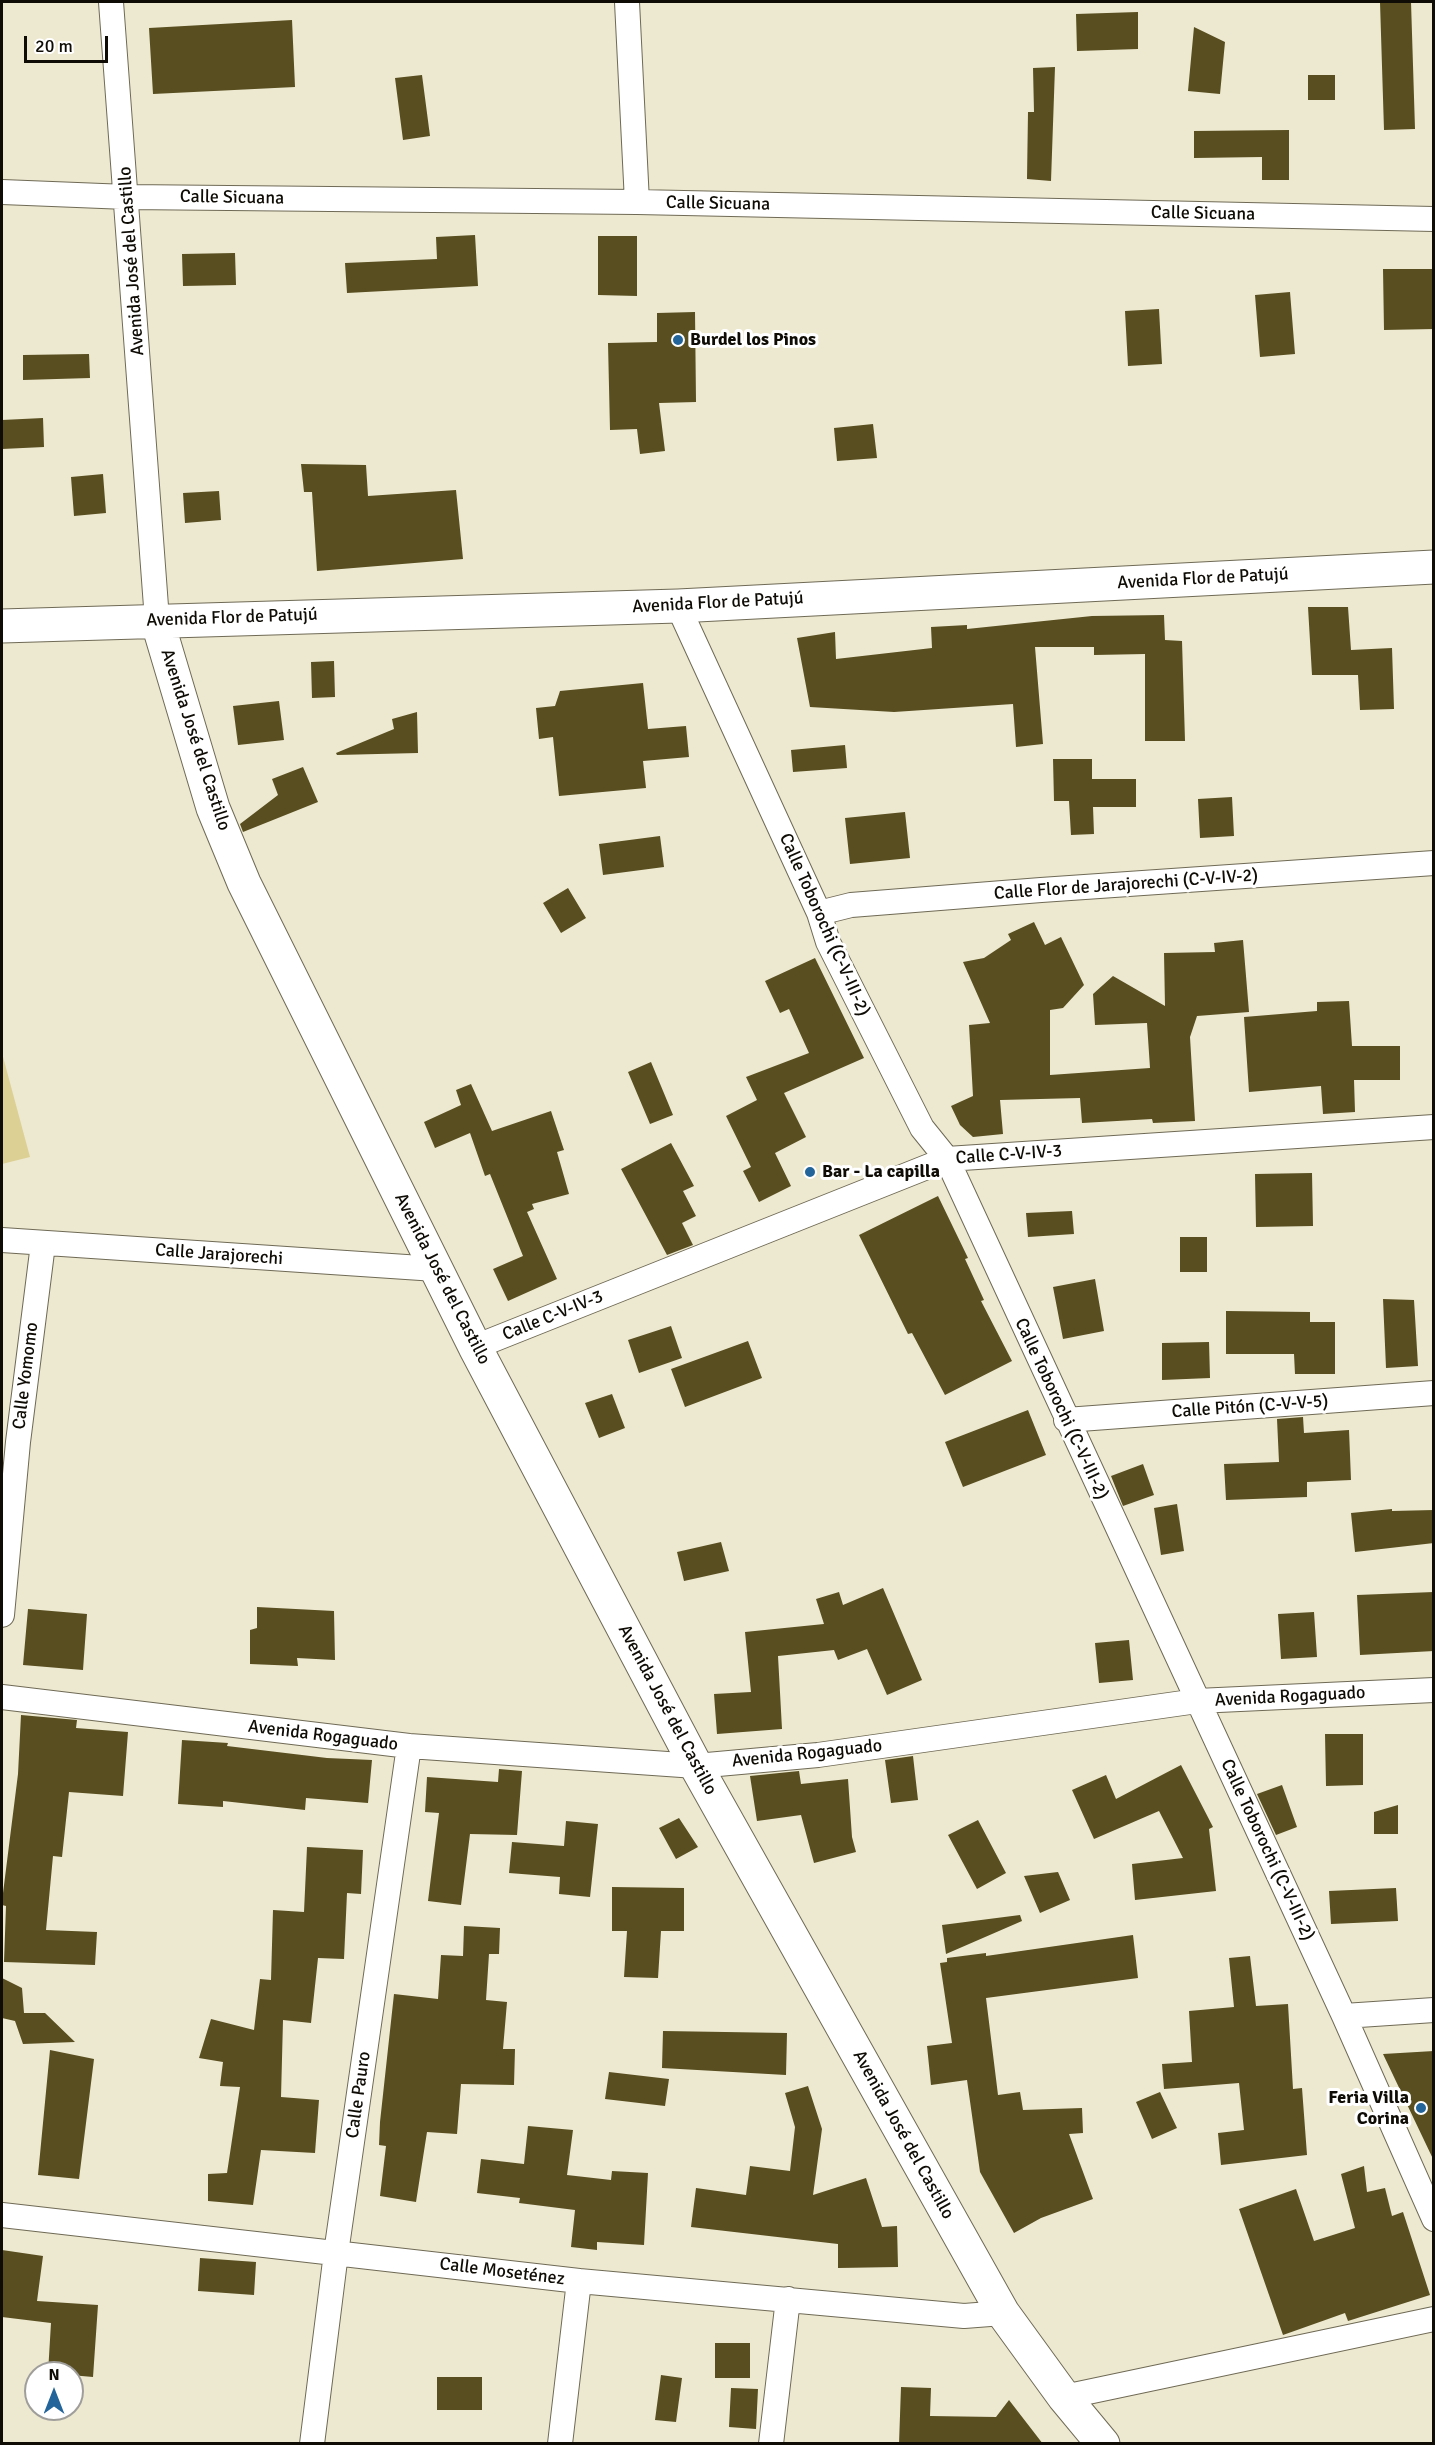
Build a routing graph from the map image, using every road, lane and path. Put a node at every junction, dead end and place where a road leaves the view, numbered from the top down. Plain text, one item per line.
1 (111, 2) edge
2 (627, 2) edge
3 (2, 192) edge
4 (127, 197) junction
5 (637, 202) junction
6 (1434, 219) edge
7 (1434, 567) edge
8 (678, 606) junction
9 (157, 620) junction
10 (2, 626) edge
11 (1434, 863) edge
12 (819, 912) junction
13 (1434, 1127) edge
14 (947, 1159) junction
15 (2, 1240) edge
16 (43, 1244) junction
17 (436, 1269) junction
18 (475, 1347) junction
19 (1434, 1393) edge
20 (1066, 1420) junction
21 (2, 1615) edge
22 (1434, 1690) edge
23 (2, 1697) edge
24 (1197, 1701) junction
25 (409, 1746) junction
26 (696, 1766) junction
27 (1434, 2010) edge
28 (1344, 2016) junction
29 (2, 2215) edge
30 (1434, 2219) edge
31 (336, 2253) junction
32 (579, 2281) junction
33 (788, 2299) junction
34 (1003, 2313) junction
35 (1434, 2319) edge
36 (1064, 2397) junction
37 (312, 2444) edge
38 (560, 2444) edge
39 (771, 2444) edge
40 (1103, 2444) edge

1 - 4 street, Avenida José del Castillo
2 - 5 street
3 - 4 street, Calle Sicuana
4 - 5 street, Calle Sicuana
4 - 9 street, Avenida José del Castillo
5 - 6 street, Calle Sicuana
7 - 8 main road, Avenida Flor de Patujú
8 - 9 main road, Avenida Flor de Patujú
8 - 12 street, Calle Toborochi (C-V-III-2)
9 - 10 main road, Avenida Flor de Patujú
9 - 17 main road, Avenida José del Castillo
11 - 12 street, Calle Flor de Jarajorechi (C-V-IV-2)
12 - 14 street, Calle Toborochi (C-V-III-2)
13 - 14 street, Calle C-V-IV-3
14 - 18 street, Calle C-V-IV-3
14 - 20 street, Calle Toborochi (C-V-III-2)
15 - 16 street, Calle Jarajorechi
16 - 17 street, Calle Jarajorechi
16 - 21 street, Calle Yomomo
17 - 18 main road, Avenida José del Castillo
18 - 26 main road, Avenida José del Castillo
19 - 20 street, Calle Pitón (C-V-V-5)
20 - 24 street, Calle Toborochi (C-V-III-2)
22 - 24 street, Avenida Rogaguado
23 - 25 street, Avenida Rogaguado
24 - 26 street, Avenida Rogaguado
24 - 28 street, Calle Toborochi (C-V-III-2)
25 - 26 street, Avenida Rogaguado
25 - 31 street, Calle Pauro
26 - 34 main road, Avenida José del Castillo
27 - 28 street
28 - 30 street, Calle Toborochi (C-V-III-2)
29 - 31 street, Calle Moseténez
31 - 32 street, Calle Moseténez
31 - 37 street, Calle Pauro
32 - 33 street, Calle Moseténez
32 - 38 street
33 - 34 street, Calle Moseténez
33 - 39 street
34 - 36 main road, Avenida José del Castillo
35 - 36 street
36 - 40 main road, Avenida José del Castillo

